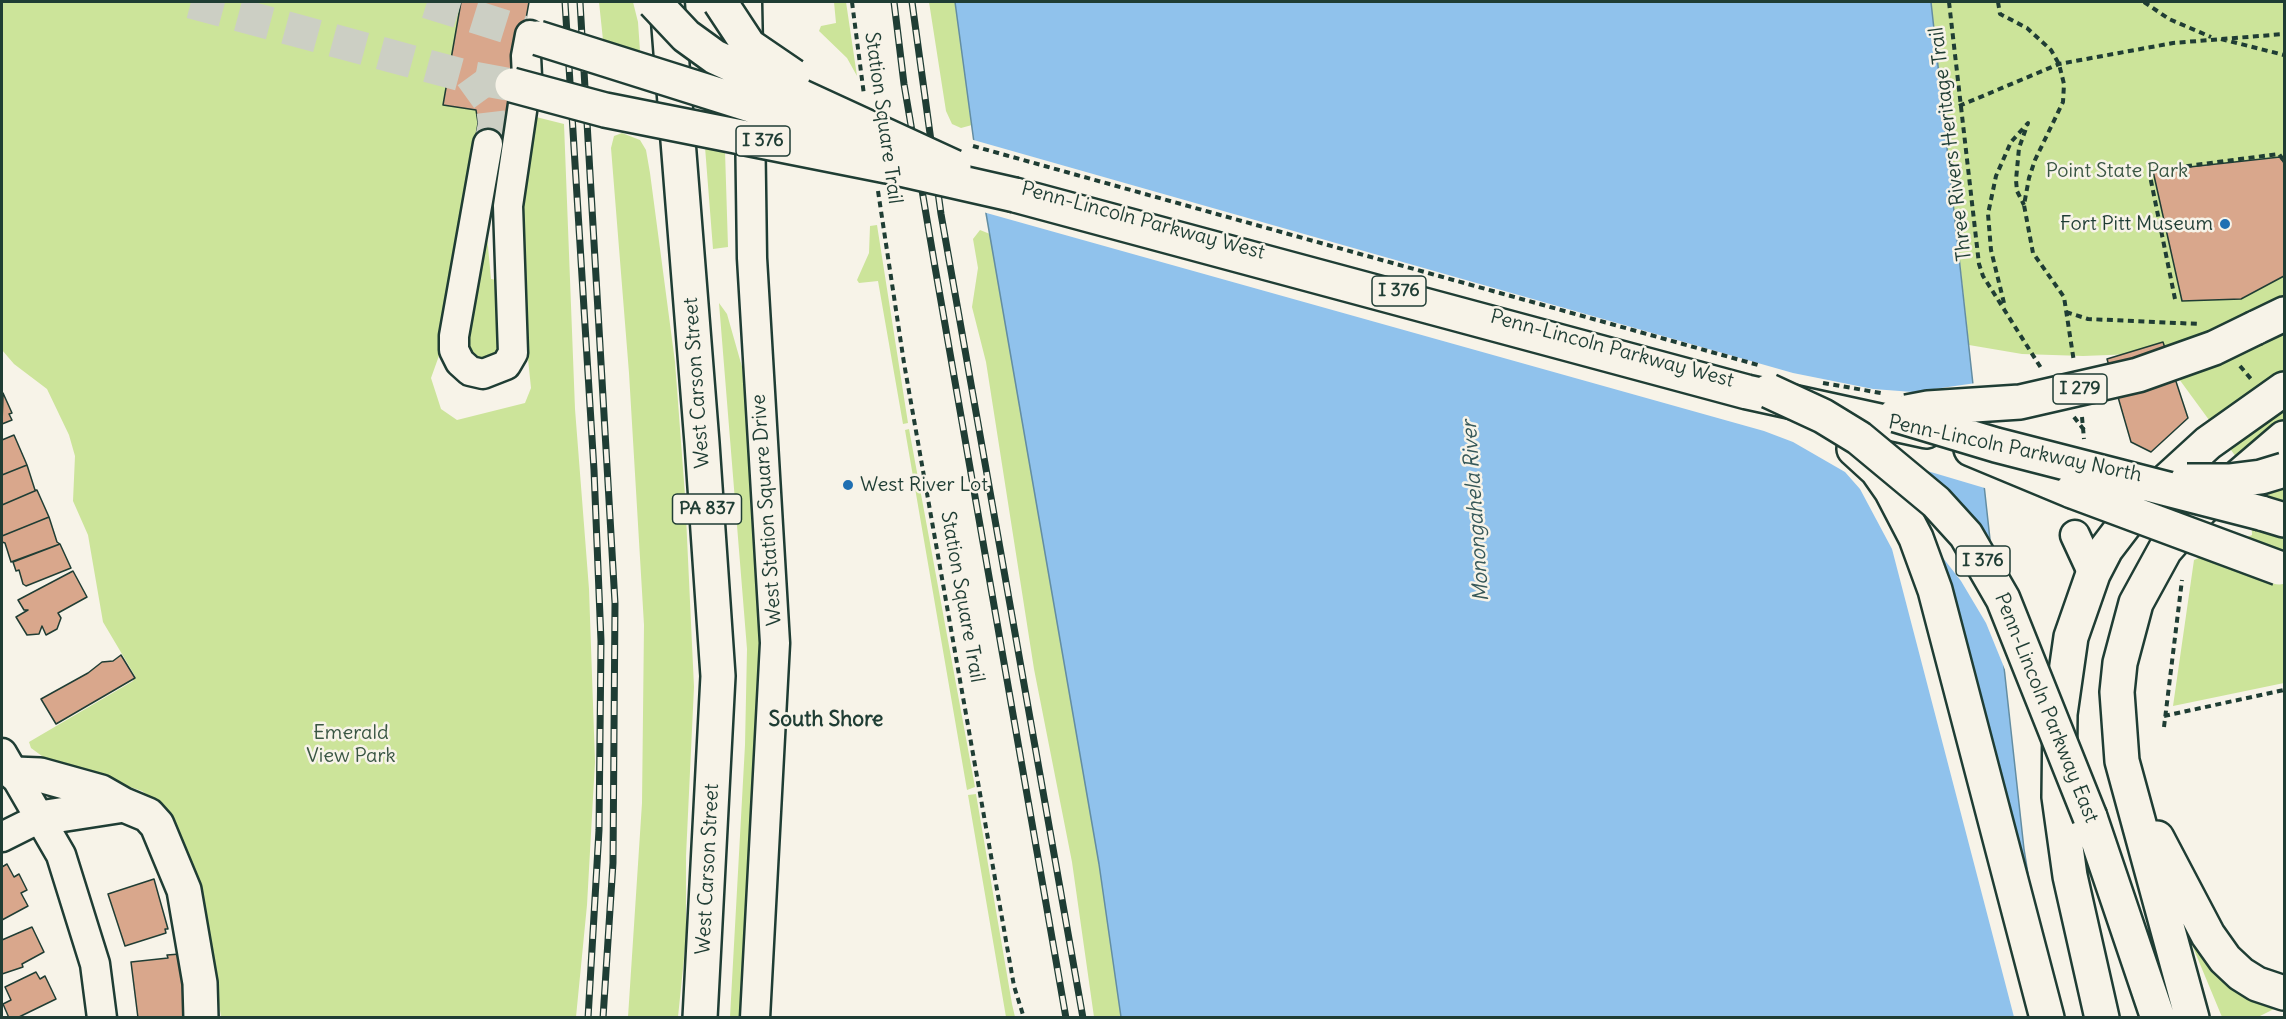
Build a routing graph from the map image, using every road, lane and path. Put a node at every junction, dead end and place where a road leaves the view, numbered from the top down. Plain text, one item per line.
1 (654, 2) edge
2 (667, 2) edge
3 (720, 2) edge
4 (747, 2) edge
5 (852, 2) edge
6 (1949, 2) edge
7 (1998, 2) edge
8 (2144, 2) edge
9 (2284, 34) edge
10 (530, 35) joint
11 (2214, 38) junction
12 (2284, 55) edge
13 (2059, 64) junction
14 (512, 85) tunnel mouth
15 (864, 97) dead end
16 (1959, 106) junction
17 (488, 144) tunnel mouth
18 (968, 145) dead end
19 (2284, 161) edge
20 (877, 189) dead end
21 (1022, 193) junction
22 (2024, 205) junction
23 (2175, 299) dead end
24 (2005, 307) junction
25 (2284, 314) edge
26 (2075, 373) dead end
27 (2044, 374) dead end
28 (1814, 381) dead end
29 (1762, 384) junction
30 (2284, 389) edge
31 (1891, 404) junction
32 (2081, 412) dead end
33 (2072, 415) dead end
34 (1932, 432) junction
35 (2284, 438) edge
36 (2284, 470) edge
37 (2273, 516) edge
38 (2075, 536) dead end
39 (2282, 569) edge
40 (2093, 574) junction
41 (2183, 574) dead end
42 (2284, 690) edge
43 (2164, 716) junction
44 (2164, 727) dead end
45 (2122, 761) junction
46 (8, 763) edge
47 (124, 805) junction
48 (2090, 817) junction
49 (40, 818) junction
50 (2, 837) edge
51 (2157, 889) junction
52 (2284, 993) edge
53 (102, 1017) edge
54 (201, 1017) edge
55 (700, 1017) edge
56 (755, 1017) edge
57 (1024, 1017) edge
58 (2047, 1017) edge
59 (2102, 1017) edge
60 (2138, 1017) edge
61 (2158, 1017) edge
62 (2192, 1017) edge
63 (2211, 1017) edge

1 - 21 main road, bridge
2 - 55 main road, West Carson Street / PA 837
3 - 21 main road, bridge
4 - 56 street, West Station Square Drive
5 - 15 path, Station Square Trail
6 - 16 path, Three Rivers Heritage Trail
7 - 13 path
8 - 11 path
9 - 11 path
10 - 17 street
10 - 21 main road, Penn-Lincoln Parkway West / I 376, bridge
11 - 12 path
11 - 13 path
13 - 16 path
13 - 22 path
14 - 21 main road, Penn-Lincoln Parkway West / I 376, bridge
16 - 24 path, Three Rivers Heritage Trail
18 - 29 path, bridge
19 - 23 path
20 - 57 path, Station Square Trail
21 - 29 main road, Penn-Lincoln Parkway West / I 376
22 - 24 path
22 - 26 path
24 - 27 path, Three Rivers Heritage Trail
25 - 31 main road, Penn-Lincoln Parkway North / I 279, bridge
28 - 31 path, bridge
29 - 31 main road, Penn-Lincoln Parkway North / I 279, bridge
29 - 34 main road, Penn-Lincoln Parkway North, bridge
29 - 48 main road, Penn-Lincoln Parkway East / I 376, bridge
29 - 58 main road, I 376
30 - 40 main road
31 - 37 main road, bridge
32 - 33 path
34 - 36 main road, Penn-Lincoln Parkway North, bridge
34 - 39 main road, bridge
35 - 45 main road
38 - 40 street
40 - 59 main road
41 - 43 path
42 - 43 path
43 - 44 path
45 - 51 main road
45 - 52 main road
46 - 47 main road
46 - 49 street
47 - 49 main road
47 - 54 main road
48 - 60 main road
48 - 61 main road, Penn-Lincoln Parkway East / I 376
49 - 50 street
49 - 53 street
51 - 62 main road
51 - 63 main road

